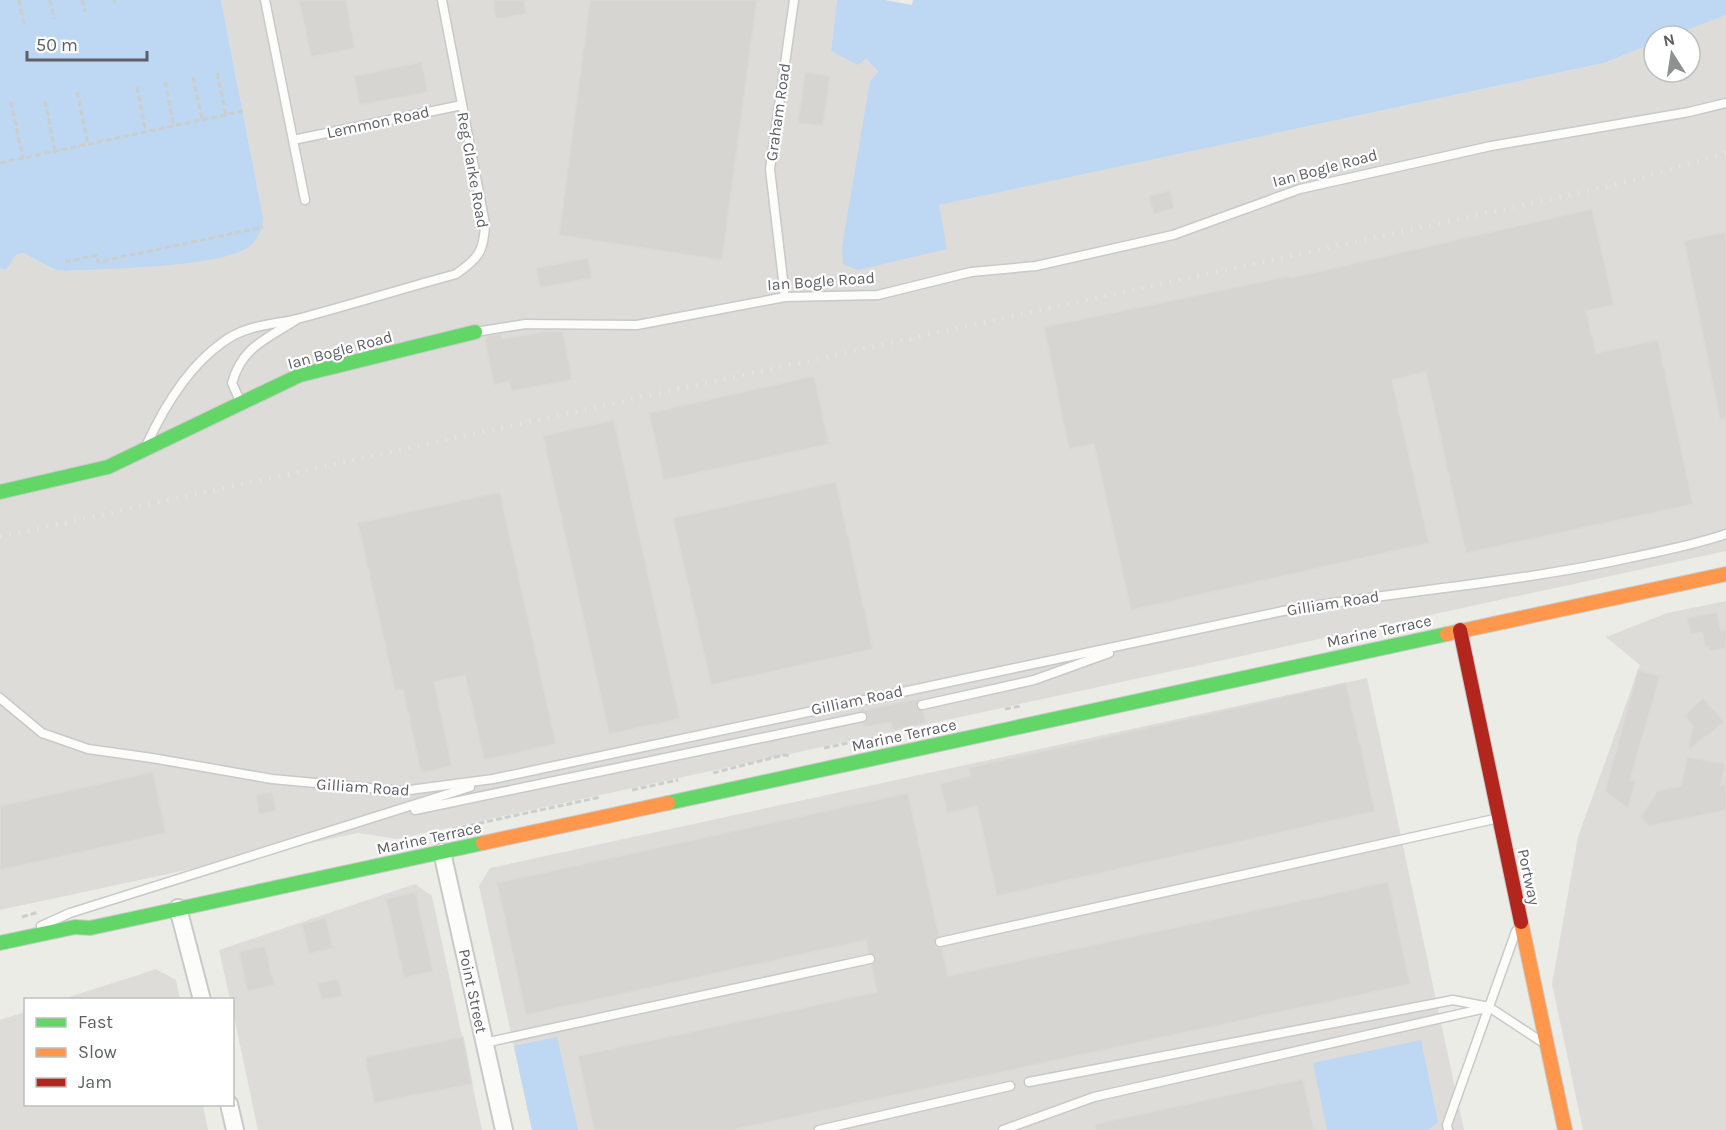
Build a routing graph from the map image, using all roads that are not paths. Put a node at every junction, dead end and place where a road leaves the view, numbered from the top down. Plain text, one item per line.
1 (265, 0) edge
2 (442, 0) edge
3 (794, 0) edge
4 (1726, 103) edge
5 (462, 105) junction
6 (293, 140) junction
7 (306, 200) dead end
8 (785, 297) junction
9 (299, 318) junction
10 (475, 332) joint
11 (240, 402) junction
12 (144, 450) junction
13 (0, 492) edge
14 (1726, 534) edge
15 (1726, 574) edge
16 (1460, 630) junction
17 (1137, 644) junction
18 (0, 698) edge
19 (922, 705) dead end
20 (862, 717) dead end
21 (494, 779) junction
22 (388, 814) junction
23 (1499, 818) junction
24 (442, 852) junction
25 (178, 908) junction
26 (1521, 920) junction
27 (90, 928) junction
28 (24, 938) junction
29 (940, 942) dead end
30 (0, 943) edge
31 (0, 957) edge
32 (870, 959) dead end
33 (202, 998) edge
34 (1489, 1007) junction
35 (484, 1043) junction
36 (1547, 1046) junction
37 (1029, 1082) dead end
38 (1010, 1086) dead end
39 (229, 1106) edge
40 (235, 1130) edge
41 (504, 1130) edge
42 (819, 1130) edge
43 (1003, 1130) edge
44 (1448, 1130) edge
45 (1564, 1130) edge

1 - 6 lane
2 - 5 lane, Reg Clarke Road
3 - 8 lane, Graham Road
4 - 8 lane, Ian Bogle Road
5 - 6 lane, Lemmon Road
5 - 9 lane, Reg Clarke Road
6 - 7 lane
8 - 10 lane, Ian Bogle Road
9 - 11 lane
9 - 12 lane
10 - 11 main road, Ian Bogle Road
11 - 12 main road, Ian Bogle Road
12 - 13 main road, Ian Bogle Road
14 - 17 lane, Gilliam Road
15 - 16 main road, Marine Terrace
16 - 23 main road, Portway
16 - 24 main road, Marine Terrace
17 - 19 lane
17 - 21 lane, Gilliam Road
18 - 21 lane, Gilliam Road
20 - 22 lane
21 - 22 lane
22 - 28 lane
23 - 26 main road, Portway
23 - 29 lane
24 - 25 main road, Marine Terrace
24 - 35 street, Point Street
25 - 27 main road, Marine Terrace
25 - 33 street
26 - 34 lane
26 - 36 main road, Portway
27 - 28 main road, Marine Terrace
27 - 31 main road, Marine Terrace
28 - 30 main road, Marine Terrace
32 - 35 lane
34 - 36 lane
34 - 37 lane
34 - 43 lane
34 - 44 lane
35 - 41 street, Point Street
36 - 45 main road, Portway
38 - 42 lane
39 - 40 street

